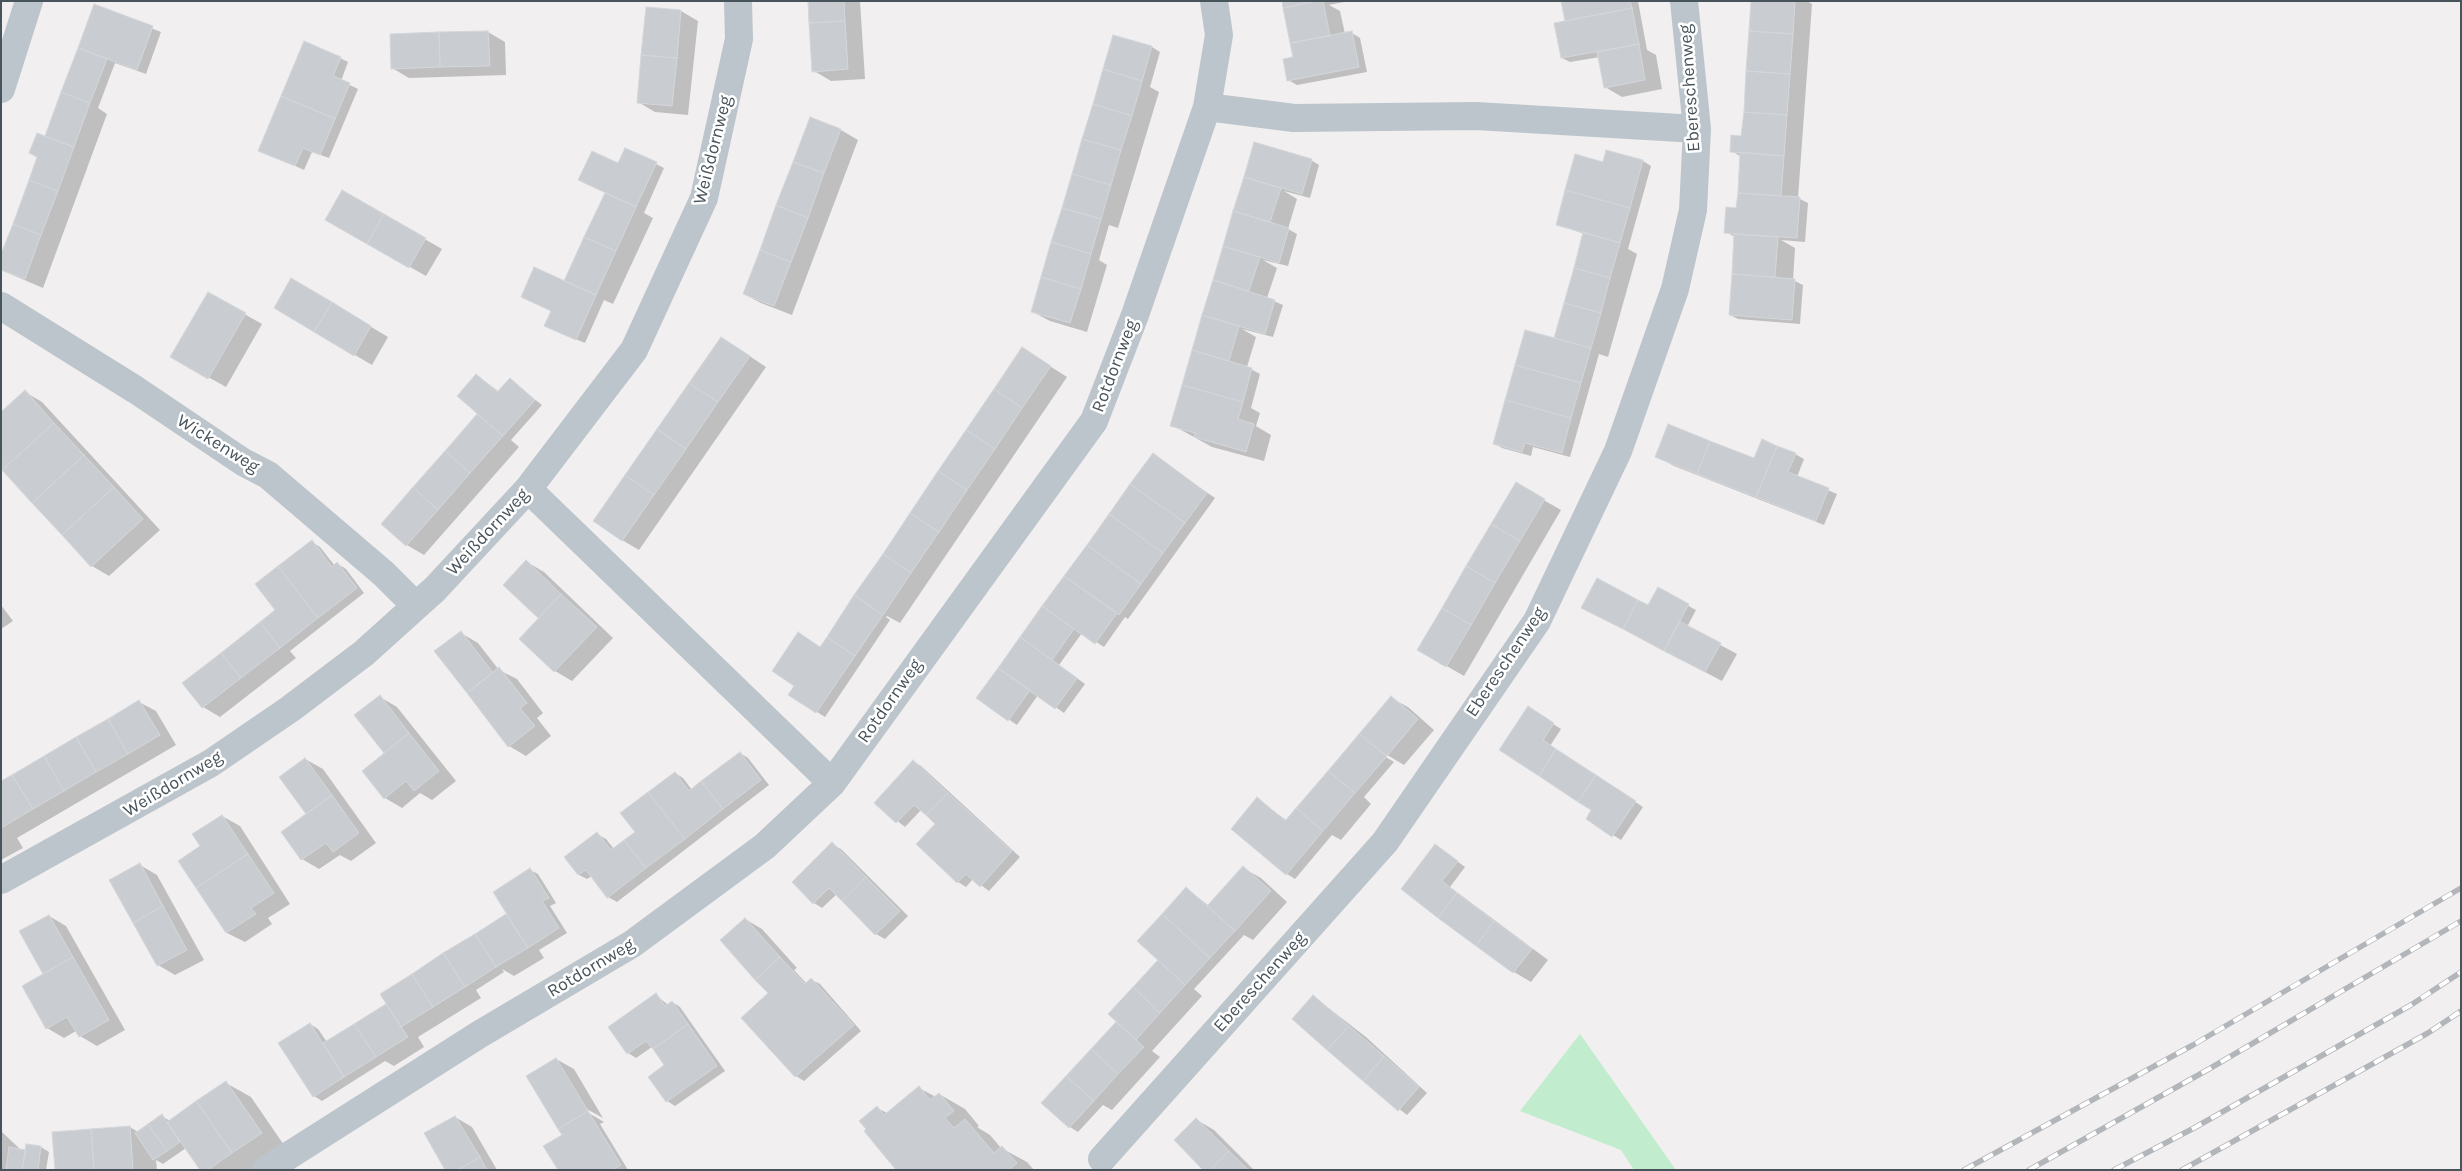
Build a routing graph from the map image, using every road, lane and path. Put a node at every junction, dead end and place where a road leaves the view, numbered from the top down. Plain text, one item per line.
1 (28, 1) edge
2 (738, 1) edge
3 (1214, 1) edge
4 (1684, 1) edge
5 (1, 89) edge
6 (1207, 107) junction
7 (1697, 129) junction
8 (1, 306) edge
9 (528, 489) junction
10 (416, 606) junction
11 (832, 783) junction
12 (1, 880) edge
13 (1102, 1159) dead end
14 (266, 1170) edge

1 - 5 street
2 - 9 street, Weißdornweg
3 - 6 street, Rotdornweg
4 - 7 street, Ebereschenweg
6 - 7 street
6 - 11 street, Rotdornweg
7 - 13 street, Ebereschenweg
8 - 10 street, Wickenweg
9 - 10 street, Weißdornweg
9 - 11 street
10 - 12 street, Weißdornweg
11 - 14 street, Rotdornweg

